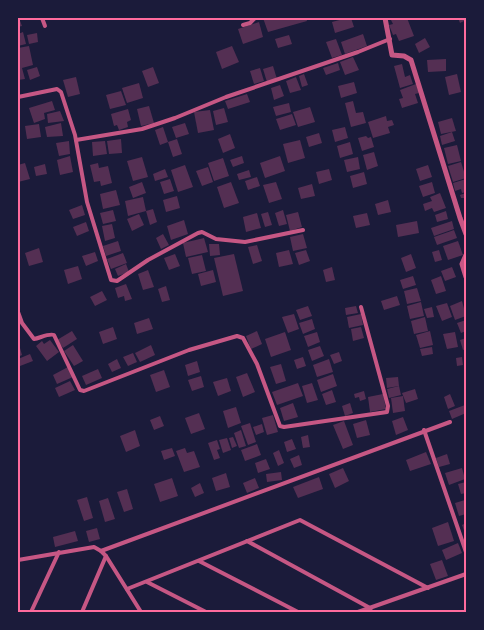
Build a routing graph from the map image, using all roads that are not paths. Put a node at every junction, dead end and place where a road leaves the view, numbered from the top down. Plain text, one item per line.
1 (42, 18) edge
2 (254, 18) edge
3 (385, 18) edge
4 (243, 25) dead end
5 (45, 26) dead end
6 (390, 39) junction
7 (18, 97) edge
8 (76, 140) junction
9 (464, 224) edge
10 (303, 230) dead end
11 (466, 234) edge
12 (466, 255) edge
13 (466, 277) edge
14 (361, 307) dead end
15 (18, 312) edge
16 (450, 422) dead end
17 (424, 430) junction
18 (247, 542) junction
19 (101, 551) junction
20 (59, 552) junction
21 (466, 552) edge
22 (106, 556) junction
23 (18, 560) edge
24 (199, 561) junction
25 (466, 574) edge
26 (147, 582) junction
27 (428, 588) junction
28 (127, 590) junction
29 (370, 610) edge
30 (31, 612) edge
31 (82, 612) edge
32 (141, 612) edge
33 (206, 612) edge
34 (298, 612) edge
35 (358, 612) edge

1 - 5 street
2 - 4 street
3 - 6 street
6 - 8 street
6 - 9 street
7 - 8 street
8 - 10 street
9 - 11 street
12 - 13 street
14 - 15 street
16 - 17 street
17 - 19 street
17 - 21 street
18 - 24 street
18 - 27 street
18 - 29 street
19 - 20 street
19 - 22 street
20 - 23 street
20 - 30 street
22 - 28 street
22 - 31 street
24 - 26 street
24 - 34 street
25 - 27 street
26 - 28 street
26 - 33 street
27 - 29 street
28 - 32 street
29 - 35 street

